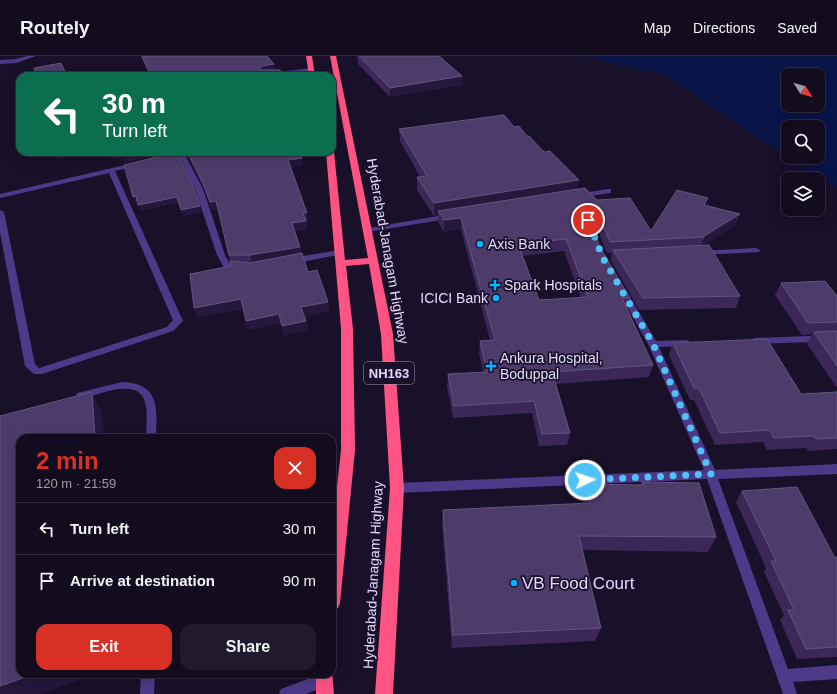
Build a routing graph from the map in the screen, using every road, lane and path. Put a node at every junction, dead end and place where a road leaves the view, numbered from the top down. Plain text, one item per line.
1 (32, 56) edge
2 (309, 56) edge
3 (333, 56) edge
4 (0, 62) edge
5 (311, 72) edge
6 (181, 156) edge
7 (330, 156) edge
8 (146, 162) edge
9 (111, 170) junction
10 (608, 191) dead end
11 (0, 196) edge
12 (570, 197) edge
13 (0, 212) edge
14 (461, 215) edge
15 (368, 230) junction
16 (756, 250) dead end
17 (695, 253) edge
18 (341, 258) junction
19 (374, 260) junction
20 (281, 263) edge
21 (252, 268) edge
22 (618, 284) edge
23 (837, 338) edge
24 (745, 341) edge
25 (699, 342) edge
26 (653, 344) junction
27 (68, 400) edge
28 (151, 434) edge
29 (837, 469) edge
30 (711, 474) junction
31 (397, 488) junction
32 (336, 565) edge
33 (837, 672) edge
34 (784, 676) junction
35 (148, 678) edge
36 (324, 683) edge
37 (147, 694) edge
38 (286, 694) edge
39 (384, 694) edge
40 (790, 694) edge

1 - 4 street
2 - 5 highway
3 - 15 highway, Hyderabad-Janagam Highway / NH163
6 - 21 street
7 - 18 highway, NH163
8 - 9 street
9 - 11 street
9 - 13 street
10 - 12 street
14 - 15 street
15 - 19 highway, Hyderabad-Janagam Highway / NH163
16 - 17 street
18 - 19 highway
18 - 20 street
18 - 32 highway, NH163
19 - 31 highway, Hyderabad-Janagam Highway / NH163
22 - 26 street
23 - 24 street
25 - 26 street
26 - 30 street
27 - 28 street
29 - 30 street
30 - 31 street
30 - 34 street
31 - 39 highway, Hyderabad-Janagam Highway / NH163
33 - 34 street
34 - 40 street
35 - 37 street
36 - 38 street

